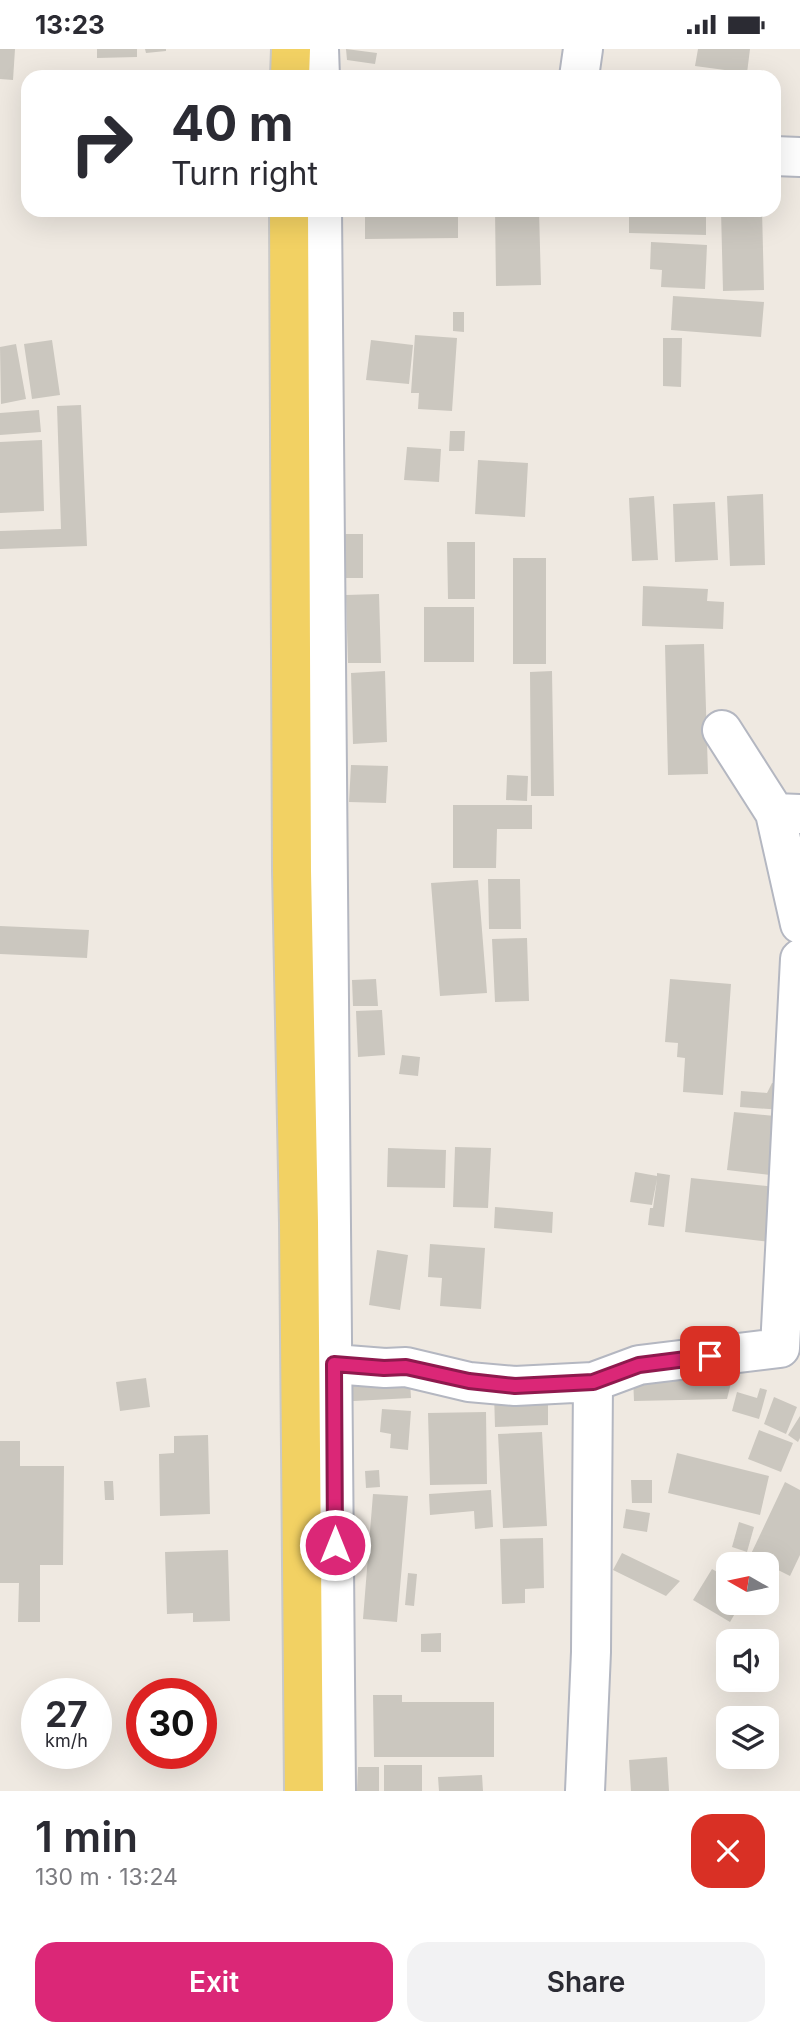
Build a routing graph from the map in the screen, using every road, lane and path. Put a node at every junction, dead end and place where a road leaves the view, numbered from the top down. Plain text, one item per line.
1 (291, 49) edge
2 (319, 49) edge
3 (583, 49) edge
4 (290, 70) edge
5 (320, 70) edge
6 (580, 70) edge
7 (781, 156) edge
8 (800, 157) edge
9 (289, 217) edge
10 (322, 217) edge
11 (722, 730) dead end
12 (787, 813) edge
13 (800, 924) edge
14 (800, 959) edge
15 (334, 1364) junction
16 (593, 1382) junction
17 (304, 1791) edge
18 (336, 1791) edge
19 (585, 1791) edge

1 - 4 main road
2 - 5 street
3 - 6 street
7 - 8 street
9 - 17 main road
10 - 15 street
11 - 12 street
12 - 13 street
14 - 16 street
15 - 16 street
15 - 18 street
16 - 19 street

